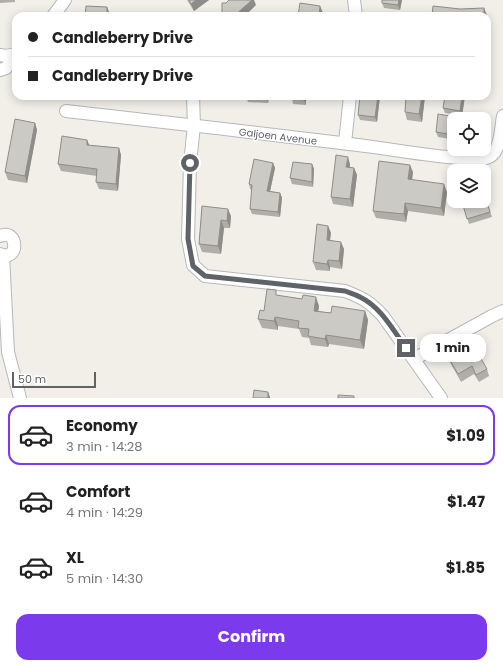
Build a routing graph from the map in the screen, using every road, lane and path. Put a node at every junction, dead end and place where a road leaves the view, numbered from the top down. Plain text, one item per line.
1 (66, 0) edge
2 (354, 0) edge
3 (56, 12) edge
4 (356, 12) edge
5 (0, 55) edge
6 (12, 55) edge
7 (12, 62) edge
8 (0, 70) edge
9 (193, 100) edge
10 (350, 100) edge
11 (66, 111) dead end
12 (503, 116) edge
13 (194, 126) junction
14 (345, 143) junction
15 (0, 236) edge
16 (2, 255) edge
17 (503, 311) edge
18 (4, 353) edge
19 (414, 359) junction
20 (20, 398) edge
21 (441, 398) edge

1 - 3 street
2 - 4 street
5 - 6 street
7 - 8 street
9 - 13 street
10 - 14 street
11 - 13 street, Galjoen Avenue
12 - 14 street, Galjoen Avenue
13 - 14 street, Galjoen Avenue
13 - 19 street
15 - 16 street
16 - 18 street
17 - 19 street
18 - 20 street
19 - 21 street

